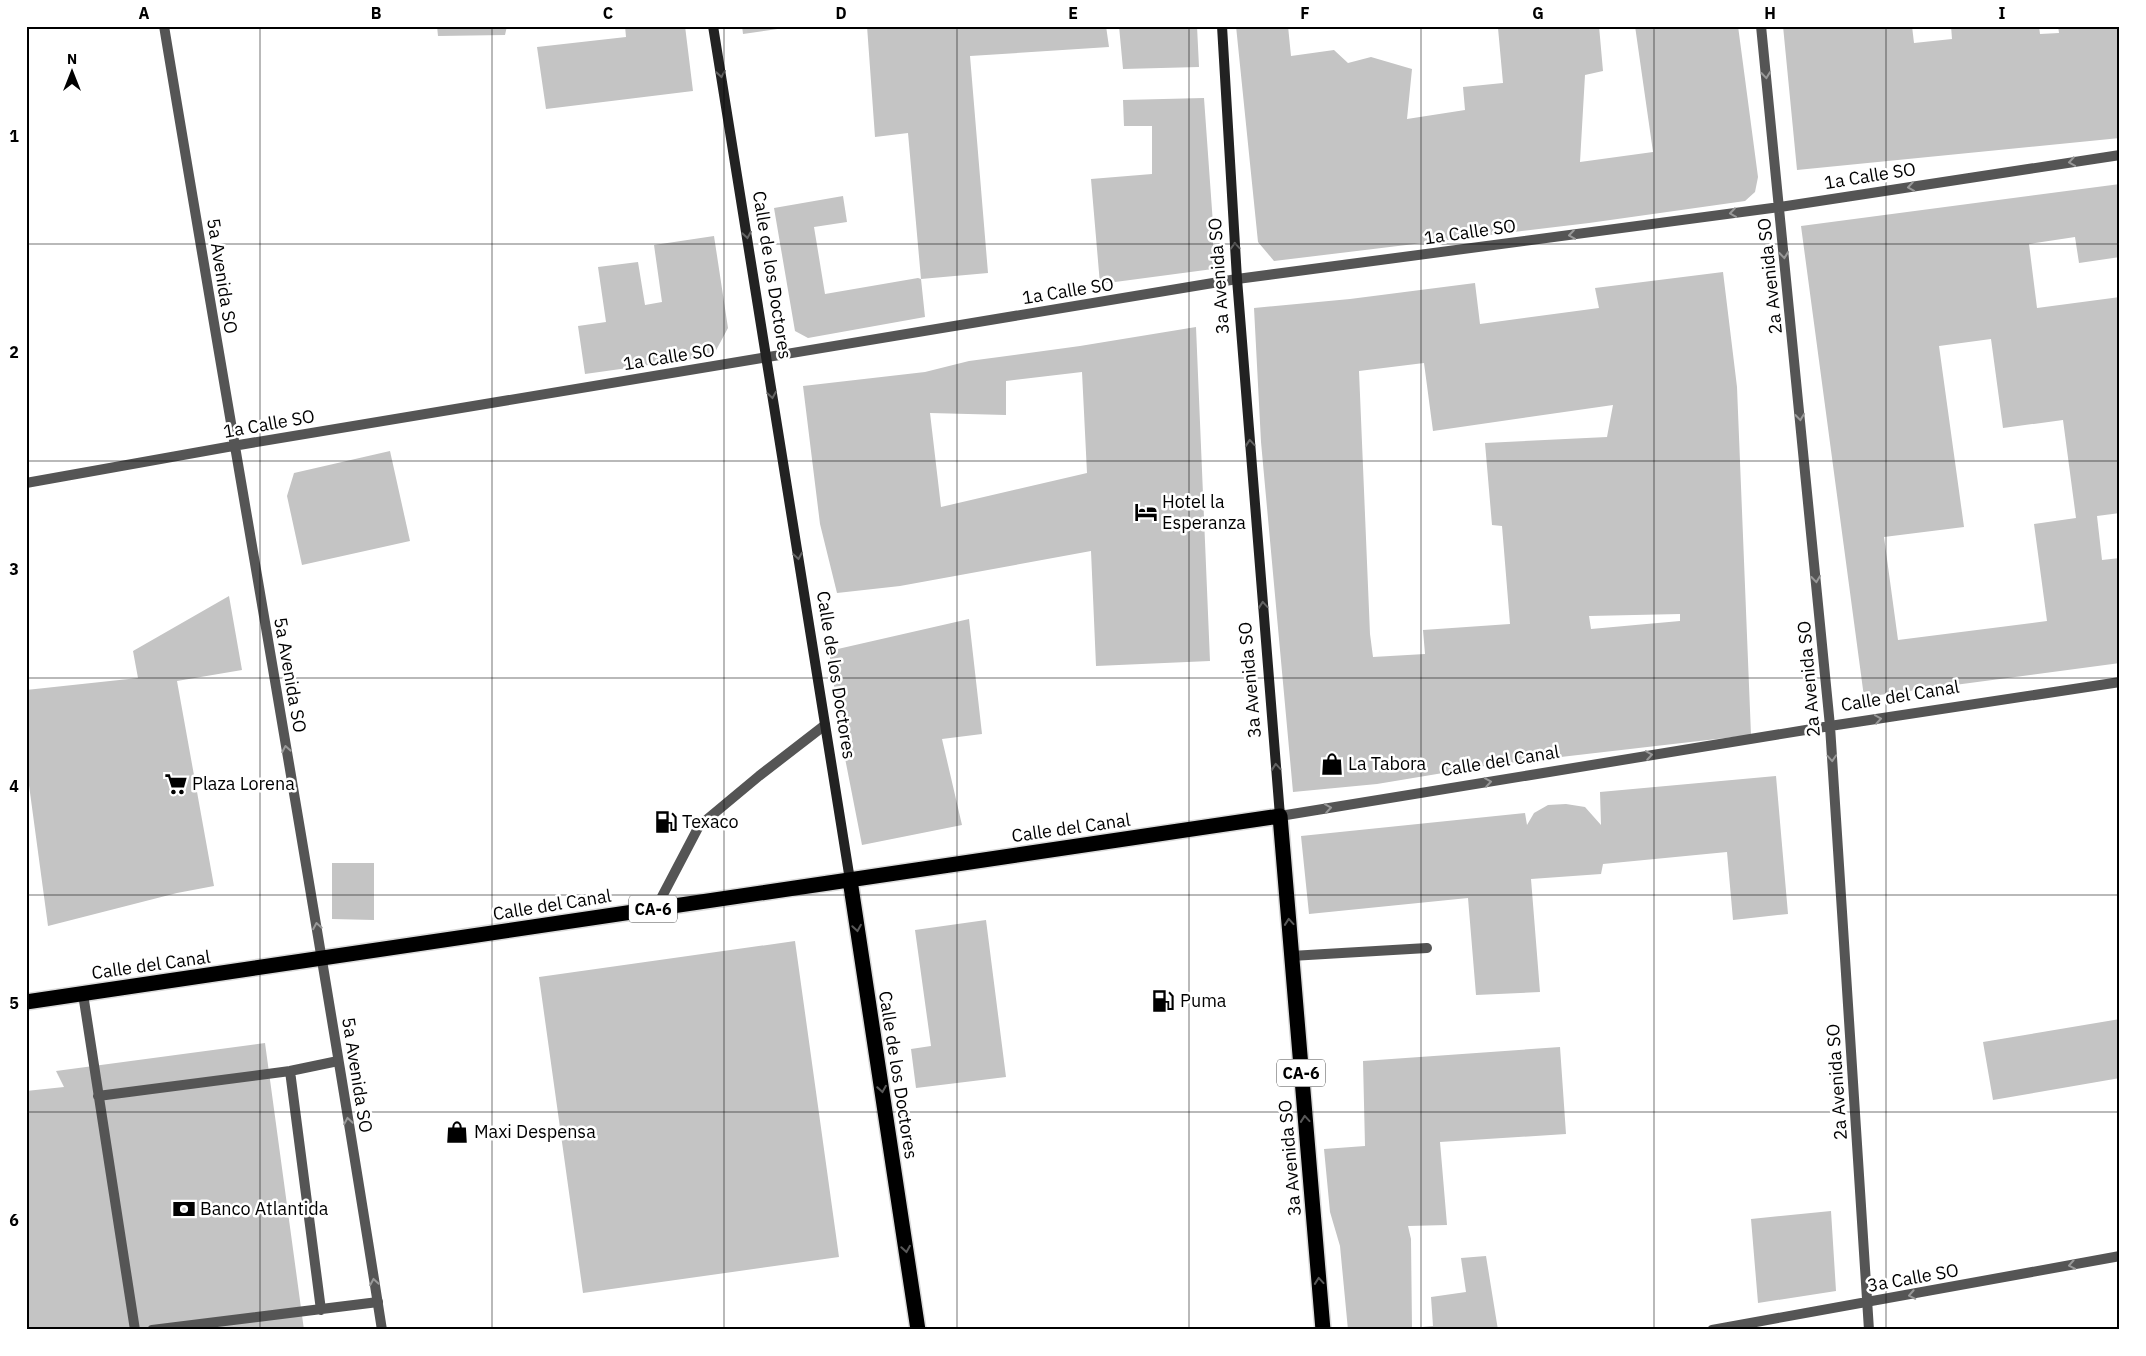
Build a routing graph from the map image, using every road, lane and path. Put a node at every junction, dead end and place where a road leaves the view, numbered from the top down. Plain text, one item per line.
1 (164, 26) edge
2 (713, 26) edge
3 (1222, 26) edge
4 (1760, 26) edge
5 (2120, 155) edge
6 (1780, 207) junction
7 (1238, 279) junction
8 (766, 358) junction
9 (233, 446) junction
10 (26, 484) edge
11 (2120, 682) edge
12 (825, 725) junction
13 (1830, 726) junction
14 (1280, 816) junction
15 (850, 880) junction
16 (656, 908) junction
17 (1427, 948) dead end
18 (1292, 956) junction
19 (323, 959) junction
20 (83, 994) junction
21 (26, 1002) edge
22 (338, 1061) junction
23 (290, 1071) junction
24 (98, 1096) junction
25 (2120, 1256) edge
26 (378, 1302) junction
27 (1867, 1303) junction
28 (321, 1310) junction
29 (135, 1330) edge
30 (152, 1330) edge
31 (382, 1330) edge
32 (918, 1330) edge
33 (1323, 1330) edge
34 (1712, 1330) edge
35 (1869, 1330) edge

1 - 9 street, 5a Avenida SO
2 -> 8 main road, Calle de los Doctores
7 -> 3 main road, 3a Avenida SO
4 -> 6 street, 2a Avenida SO
5 -> 6 street, 1a Calle SO
6 -> 7 street, 1a Calle SO
6 -> 13 street, 2a Avenida SO
7 - 8 street, 1a Calle SO
14 -> 7 main road, 3a Avenida SO
8 - 9 street, 1a Calle SO
8 -> 12 main road, Calle de los Doctores
9 - 10 street, 1a Calle SO
19 -> 9 street, 5a Avenida SO
13 -> 11 street, Calle del Canal
12 - 15 main road, Calle de los Doctores
12 - 16 street
14 -> 13 street, Calle del Canal
13 -> 27 street, 2a Avenida SO
14 - 15 highway, Calle del Canal / CA-6
18 -> 14 highway, 3a Avenida SO / CA-6
15 - 16 highway, Calle del Canal / CA-6
15 -> 32 highway, Calle de los Doctores
16 - 19 highway, Calle del Canal / CA-6
17 - 18 street
33 -> 18 highway, 3a Avenida SO / CA-6
19 - 20 highway, Calle del Canal / CA-6
19 - 22 street, 5a Avenida SO
20 - 21 highway, Calle del Canal / CA-6
20 - 24 street
22 - 23 street
26 -> 22 street, 5a Avenida SO
23 - 24 street
23 - 28 street
24 - 29 street
25 -> 27 street, 3a Calle SO
26 - 28 street
26 - 31 street, 5a Avenida SO
27 - 34 street, 3a Calle SO
27 - 35 street, 2a Avenida SO
28 - 30 street

